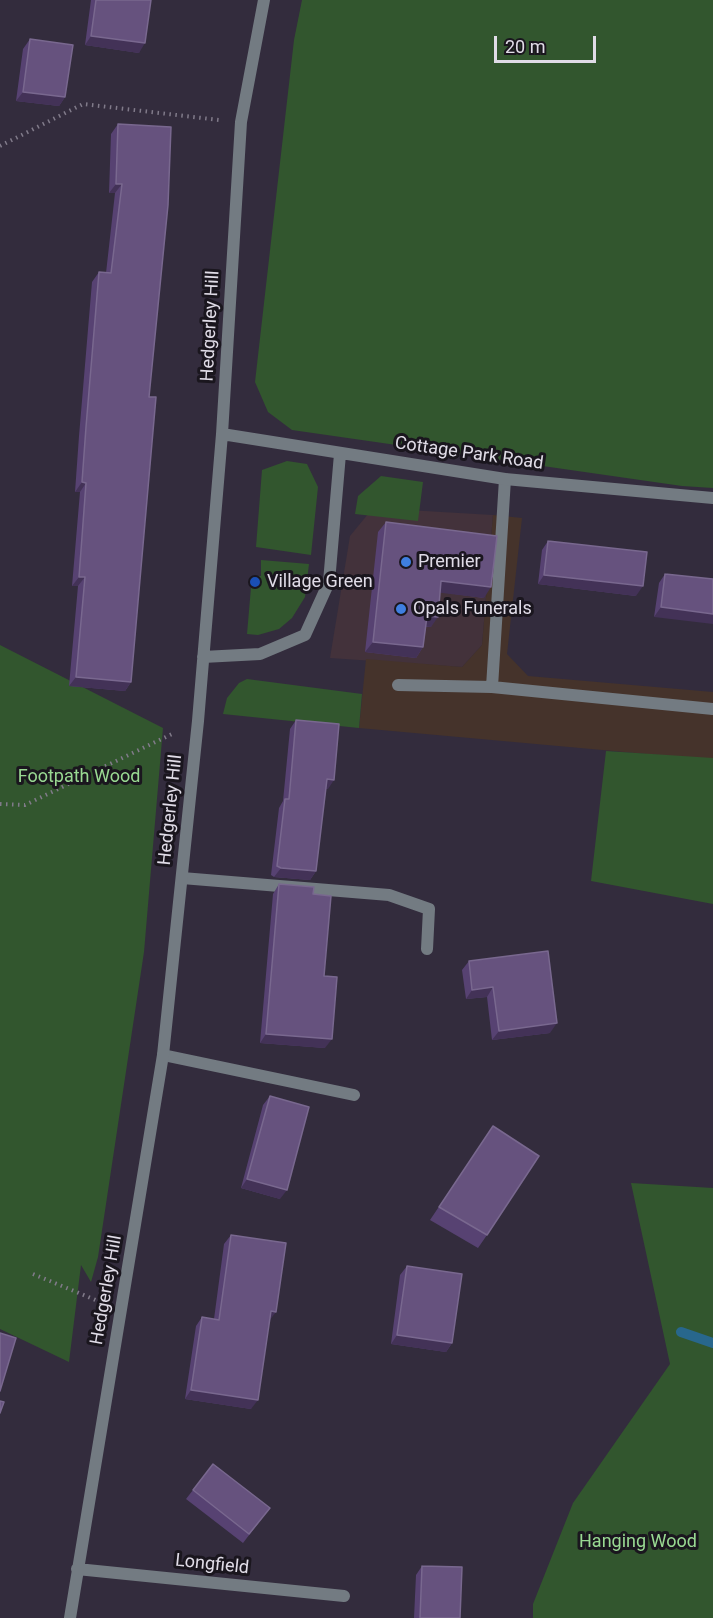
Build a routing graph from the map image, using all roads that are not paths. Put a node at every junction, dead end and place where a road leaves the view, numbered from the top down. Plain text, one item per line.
1 (264, 0) edge
2 (222, 434) junction
3 (340, 454) junction
4 (504, 479) junction
5 (713, 498) edge
6 (203, 657) junction
7 (398, 685) dead end
8 (492, 687) junction
9 (713, 709) edge
10 (182, 878) junction
11 (427, 949) dead end
12 (163, 1055) junction
13 (354, 1095) dead end
14 (77, 1569) junction
15 (344, 1596) dead end
16 (70, 1618) edge

1 - 2 street, Hedgerley Hill
2 - 3 street, Cottage Park Road
2 - 6 street, Hedgerley Hill
3 - 4 street, Cottage Park Road
3 - 6 street
4 - 5 street, Cottage Park Road
4 - 8 street
6 - 10 street, Hedgerley Hill
7 - 8 street
8 - 9 street
10 - 11 street
10 - 12 street, Hedgerley Hill
12 - 13 street
12 - 14 street, Hedgerley Hill
14 - 15 street, Longfield
14 - 16 street, Hedgerley Hill

